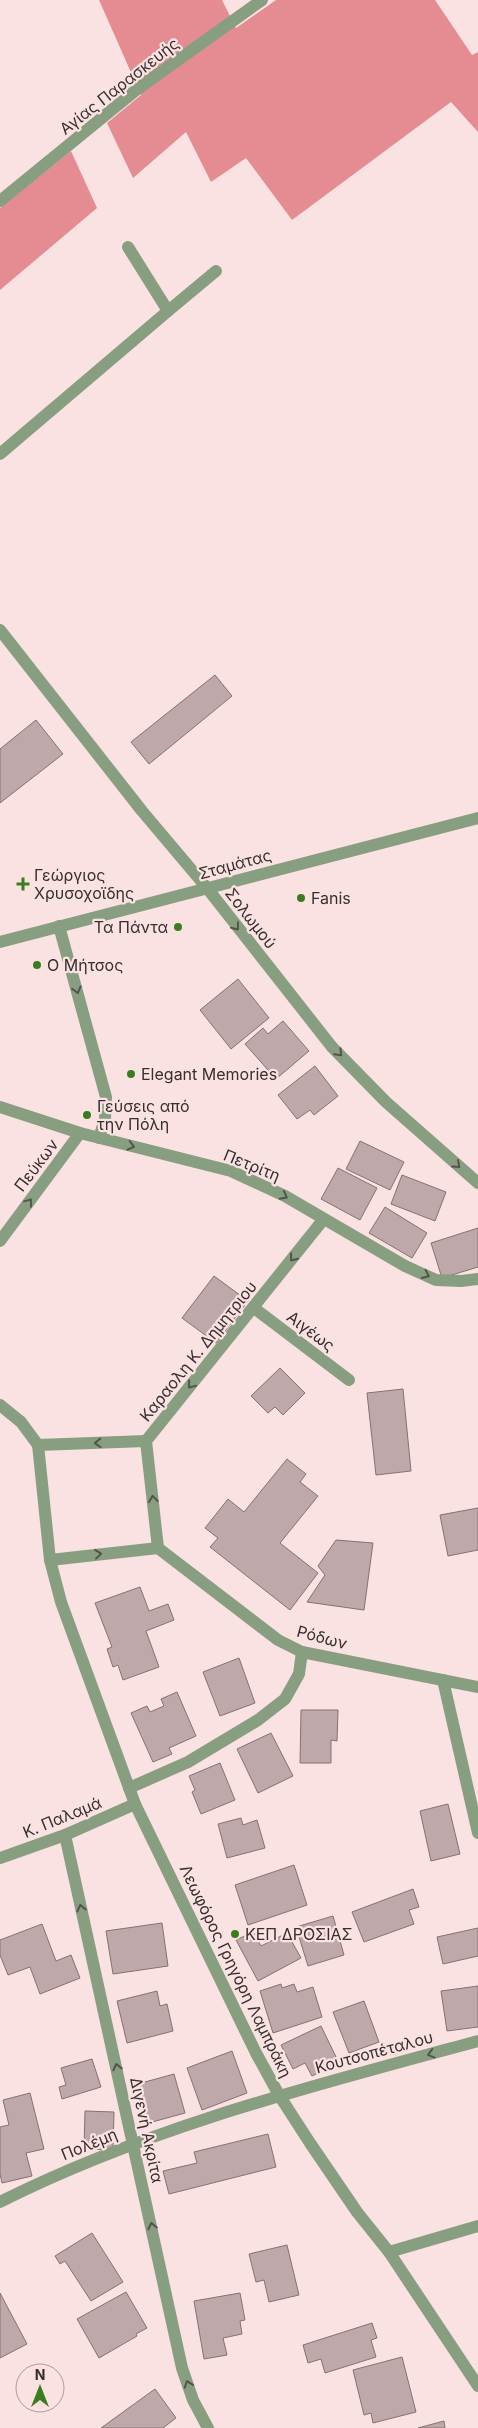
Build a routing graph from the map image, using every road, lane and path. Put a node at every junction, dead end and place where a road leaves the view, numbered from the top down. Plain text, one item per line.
1 (262, 0) edge
2 (0, 201) edge
3 (128, 247) dead end
4 (216, 271) dead end
5 (168, 311) junction
6 (0, 454) edge
7 (0, 630) edge
8 (478, 818) edge
9 (207, 888) junction
10 (60, 926) junction
11 (0, 942) edge
12 (0, 1108) edge
13 (80, 1133) junction
14 (99, 1138) junction
15 (478, 1184) edge
16 (323, 1220) junction
17 (0, 1241) edge
18 (478, 1278) edge
19 (254, 1308) junction
20 (349, 1380) dead end
21 (0, 1405) edge
22 (146, 1441) junction
23 (38, 1445) junction
24 (158, 1548) junction
25 (50, 1560) junction
26 (302, 1652) junction
27 (443, 1680) junction
28 (478, 1687) edge
29 (129, 1788) junction
30 (135, 1804) junction
31 (478, 1834) edge
32 (65, 1836) junction
33 (0, 1858) edge
34 (478, 2041) edge
35 (279, 2095) junction
36 (134, 2144) junction
37 (0, 2202) edge
38 (478, 2226) edge
39 (389, 2252) junction
40 (478, 2386) edge
41 (208, 2428) edge

1 - 2 street, Αγίας Παρασκευής
3 - 5 street
4 - 5 street
5 - 6 street
7 - 9 street, Σολωμού
8 - 9 street, Σταμάτας
9 - 10 street, Σταμάτας
9 -> 15 street, Σολωμού
10 - 11 street, Σταμάτας
10 -> 14 street
12 - 13 street, Πετρίτη
13 - 14 street, Πετρίτη
17 -> 13 street, Πεύκων
14 -> 16 street, Πετρίτη
16 -> 18 street, Πετρίτη
16 -> 19 street, Καραολη Κ. Δημητριου
19 - 20 street, Αιγέως
19 -> 22 street, Καραολη Κ. Δημητριου
21 - 23 street
22 -> 23 street
24 -> 22 street, Καραολη Κ. Δημητριου
23 - 25 street, Λεωφόρος Γρηγόρη Λαμπράκη
25 -> 24 street
24 - 26 street, Ρόδων
25 - 29 street, Λεωφόρος Γρηγόρη Λαμπράκη
26 - 27 street, Ρόδων
26 - 29 street
27 - 28 street, Ρόδων
27 - 31 street
29 - 30 street, Λεωφόρος Γρηγόρη Λαμπράκη
30 - 32 street, Κ. Παλαμά
30 - 35 street, Λεωφόρος Γρηγόρη Λαμπράκη
32 - 33 street, Κ. Παλαμά
36 -> 32 street, Διγενή Ακρίτα
34 -> 35 street, Κουτσοπέταλου
35 - 36 street, Πολέμη
35 - 39 street, Λεωφόρος Γρηγόρη Λαμπράκη
36 - 37 street, Πολέμη
41 -> 36 street, Διγενή Ακρίτα
38 - 39 street
39 - 40 street, Λεωφόρος Γρηγόρη Λαμπράκη

